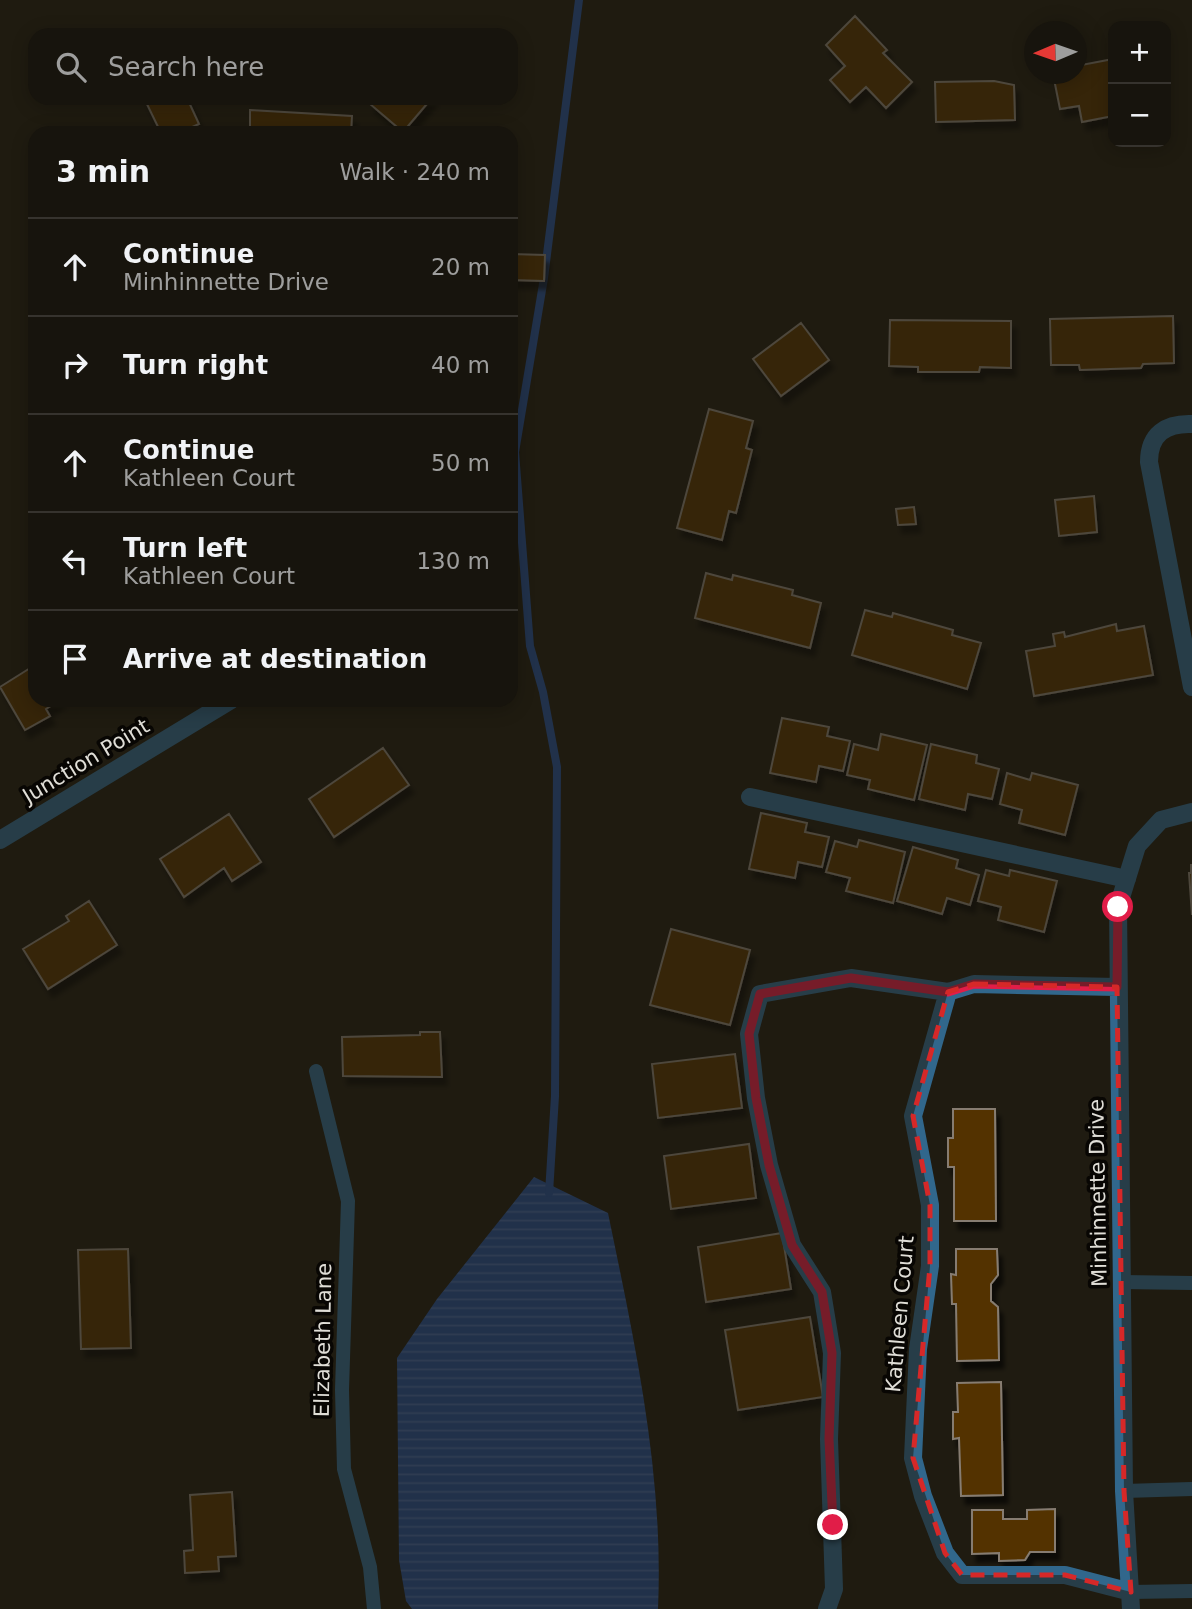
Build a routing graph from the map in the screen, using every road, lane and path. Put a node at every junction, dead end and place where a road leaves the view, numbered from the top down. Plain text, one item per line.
1 (1192, 424) edge
2 (1192, 687) edge
3 (219, 707) edge
4 (750, 797) dead end
5 (1192, 812) edge
6 (0, 840) edge
7 (1127, 879) junction
8 (1117, 987) junction
9 (948, 992) junction
10 (316, 1071) dead end
11 (1122, 1282) junction
12 (1192, 1283) edge
13 (1192, 1489) edge
14 (1124, 1491) junction
15 (1192, 1591) edge
16 (1131, 1601) edge
17 (374, 1609) edge
18 (827, 1609) edge

1 - 2 street
3 - 6 street, Junction Point
4 - 7 street
5 - 7 street, Minhinnette Drive
7 - 8 street, Minhinnette Drive
8 - 9 street
8 - 11 street, Minhinnette Drive
9 - 16 street, Kathleen Court
9 - 18 street
10 - 17 lane, Elizabeth Lane
11 - 12 lane
11 - 14 street, Minhinnette Drive
13 - 14 lane
14 - 16 street, Minhinnette Drive
15 - 16 lane

